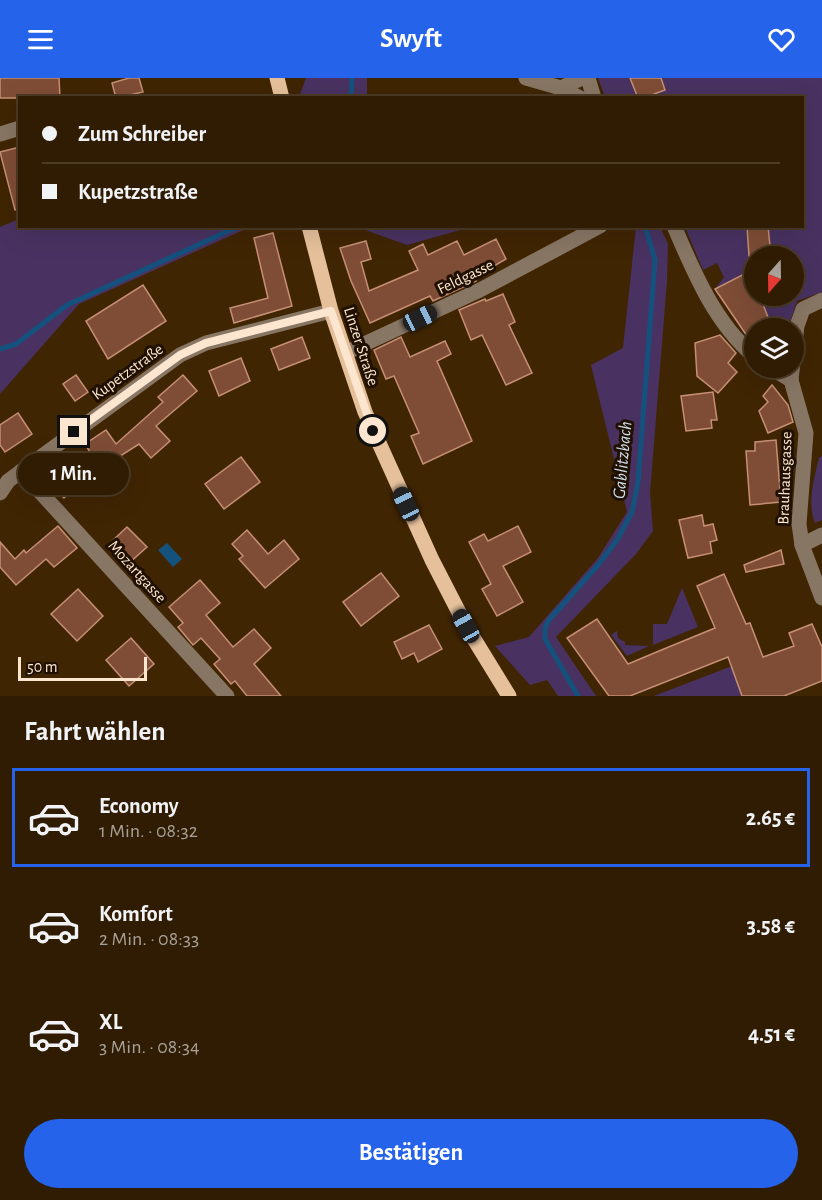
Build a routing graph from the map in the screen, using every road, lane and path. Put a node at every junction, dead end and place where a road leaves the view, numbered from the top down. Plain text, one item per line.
1 (277, 78) edge
2 (526, 78) edge
3 (582, 78) edge
4 (588, 78) edge
5 (561, 88) junction
6 (282, 96) edge
7 (576, 96) edge
8 (593, 96) edge
9 (18, 129) edge
10 (0, 134) edge
11 (310, 228) edge
12 (596, 228) edge
13 (675, 228) edge
14 (822, 300) edge
15 (331, 311) junction
16 (744, 347) edge
17 (345, 353) junction
18 (788, 378) edge
19 (791, 380) junction
20 (21, 471) junction
21 (3, 486) edge
22 (822, 535) edge
23 (802, 545) junction
24 (822, 598) edge
25 (227, 696) edge
26 (509, 696) edge

1 - 6 main road
2 - 5 street
3 - 5 street
4 - 8 street
5 - 7 street
9 - 10 street
11 - 15 main road, Linzer Straße
12 - 17 street, Feldgasse
13 - 16 street
14 - 19 street
15 - 17 main road, Linzer Straße
15 - 20 street, Kupetzstraße
17 - 26 main road, Linzer Straße
18 - 19 street
19 - 23 street, Brauhausgasse
20 - 21 street, Kupetzstraße
20 - 25 street, Mozartgasse
22 - 23 street
23 - 24 street, Brauhausgasse

